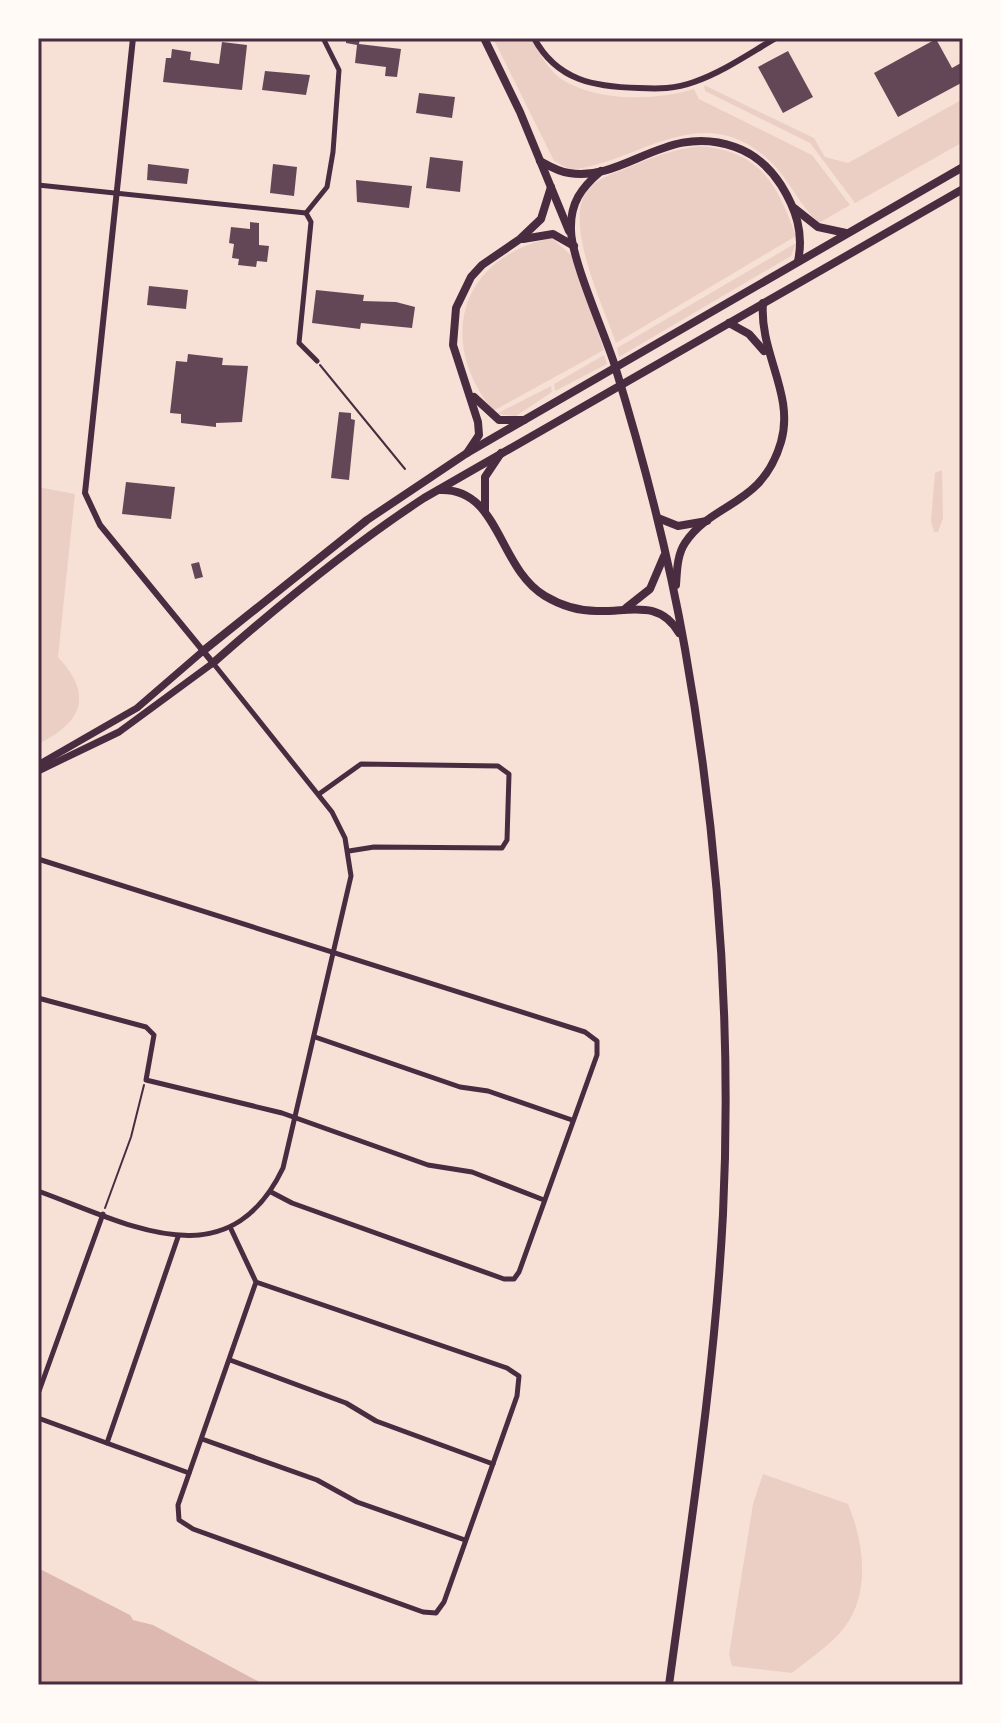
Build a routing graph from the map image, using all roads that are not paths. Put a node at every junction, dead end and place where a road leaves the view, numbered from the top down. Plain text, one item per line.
1 (133, 38) edge
2 (323, 38) edge
3 (484, 38) edge
4 (534, 38) edge
5 (776, 38) edge
6 (540, 161) junction
7 (963, 167) edge
8 (601, 171) junction
9 (38, 185) edge
10 (551, 187) junction
11 (963, 189) edge
12 (116, 192) junction
13 (793, 207) junction
14 (306, 213) junction
15 (846, 233) junction
16 (570, 235) junction
17 (520, 239) junction
18 (574, 246) junction
19 (798, 261) junction
20 (763, 303) junction
21 (729, 323) junction
22 (767, 354) junction
23 (317, 361) road end
24 (471, 394) junction
25 (524, 420) junction
26 (467, 453) junction
27 (501, 453) junction
28 (439, 490) junction
29 (486, 511) junction
30 (658, 518) junction
31 (708, 520) junction
32 (665, 551) junction
33 (675, 597) junction
34 (626, 608) junction
35 (684, 640) junction
36 (203, 651) junction
37 (213, 663) junction
38 (38, 765) edge
39 (38, 771) edge
40 (319, 794) junction
41 (349, 851) junction
42 (41, 860) edge
43 (38, 870) edge
44 (335, 953) junction
45 (38, 998) edge
46 (315, 1037) junction
47 (296, 1118) junction
48 (572, 1120) junction
49 (38, 1191) edge
50 (271, 1192) junction
51 (544, 1200) junction
52 (103, 1214) junction
53 (231, 1229) junction
54 (178, 1237) junction
55 (256, 1282) junction
56 (230, 1360) junction
57 (38, 1394) edge
58 (38, 1418) edge
59 (202, 1439) junction
60 (107, 1443) junction
61 (493, 1464) junction
62 (189, 1473) junction
63 (465, 1540) junction
64 (669, 1685) edge

1 - 12 street
2 - 14 street
3 - 6 main road
4 - 5 street
6 - 8 main road
6 - 10 main road
7 - 15 main road
8 - 13 main road
8 - 16 main road
9 - 12 street
10 - 16 main road
10 - 17 main road
11 - 20 main road
12 - 14 street
12 - 36 street
13 - 15 main road
13 - 19 main road
14 - 23 street
15 - 19 main road
16 - 18 main road
17 - 18 main road
17 - 24 main road
18 - 30 main road
19 - 25 main road
20 - 21 main road
20 - 22 main road
21 - 22 main road
21 - 27 main road
22 - 31 main road
24 - 25 main road
24 - 26 main road
25 - 26 main road
26 - 36 main road
27 - 28 main road
27 - 29 main road
28 - 29 main road
28 - 37 main road
29 - 34 main road
30 - 31 main road
30 - 32 main road
31 - 33 main road
32 - 33 main road
32 - 34 main road
33 - 35 main road
34 - 35 main road
35 - 64 main road
36 - 37 street
36 - 38 main road
37 - 39 main road
37 - 40 street
40 - 41 street
40 - 41 street
41 - 44 street
42 - 43 street
42 - 44 street
44 - 46 street
44 - 48 street
45 - 47 street
46 - 47 street
46 - 48 street
47 - 50 street
47 - 51 street
48 - 51 street
49 - 52 street
50 - 51 street
50 - 53 street
52 - 54 street
52 - 57 street
53 - 54 street
53 - 55 street
54 - 60 street
55 - 56 street
55 - 61 street
56 - 59 street
56 - 61 street
58 - 60 street
59 - 62 street
59 - 63 street
60 - 62 street
61 - 63 street
62 - 63 street

